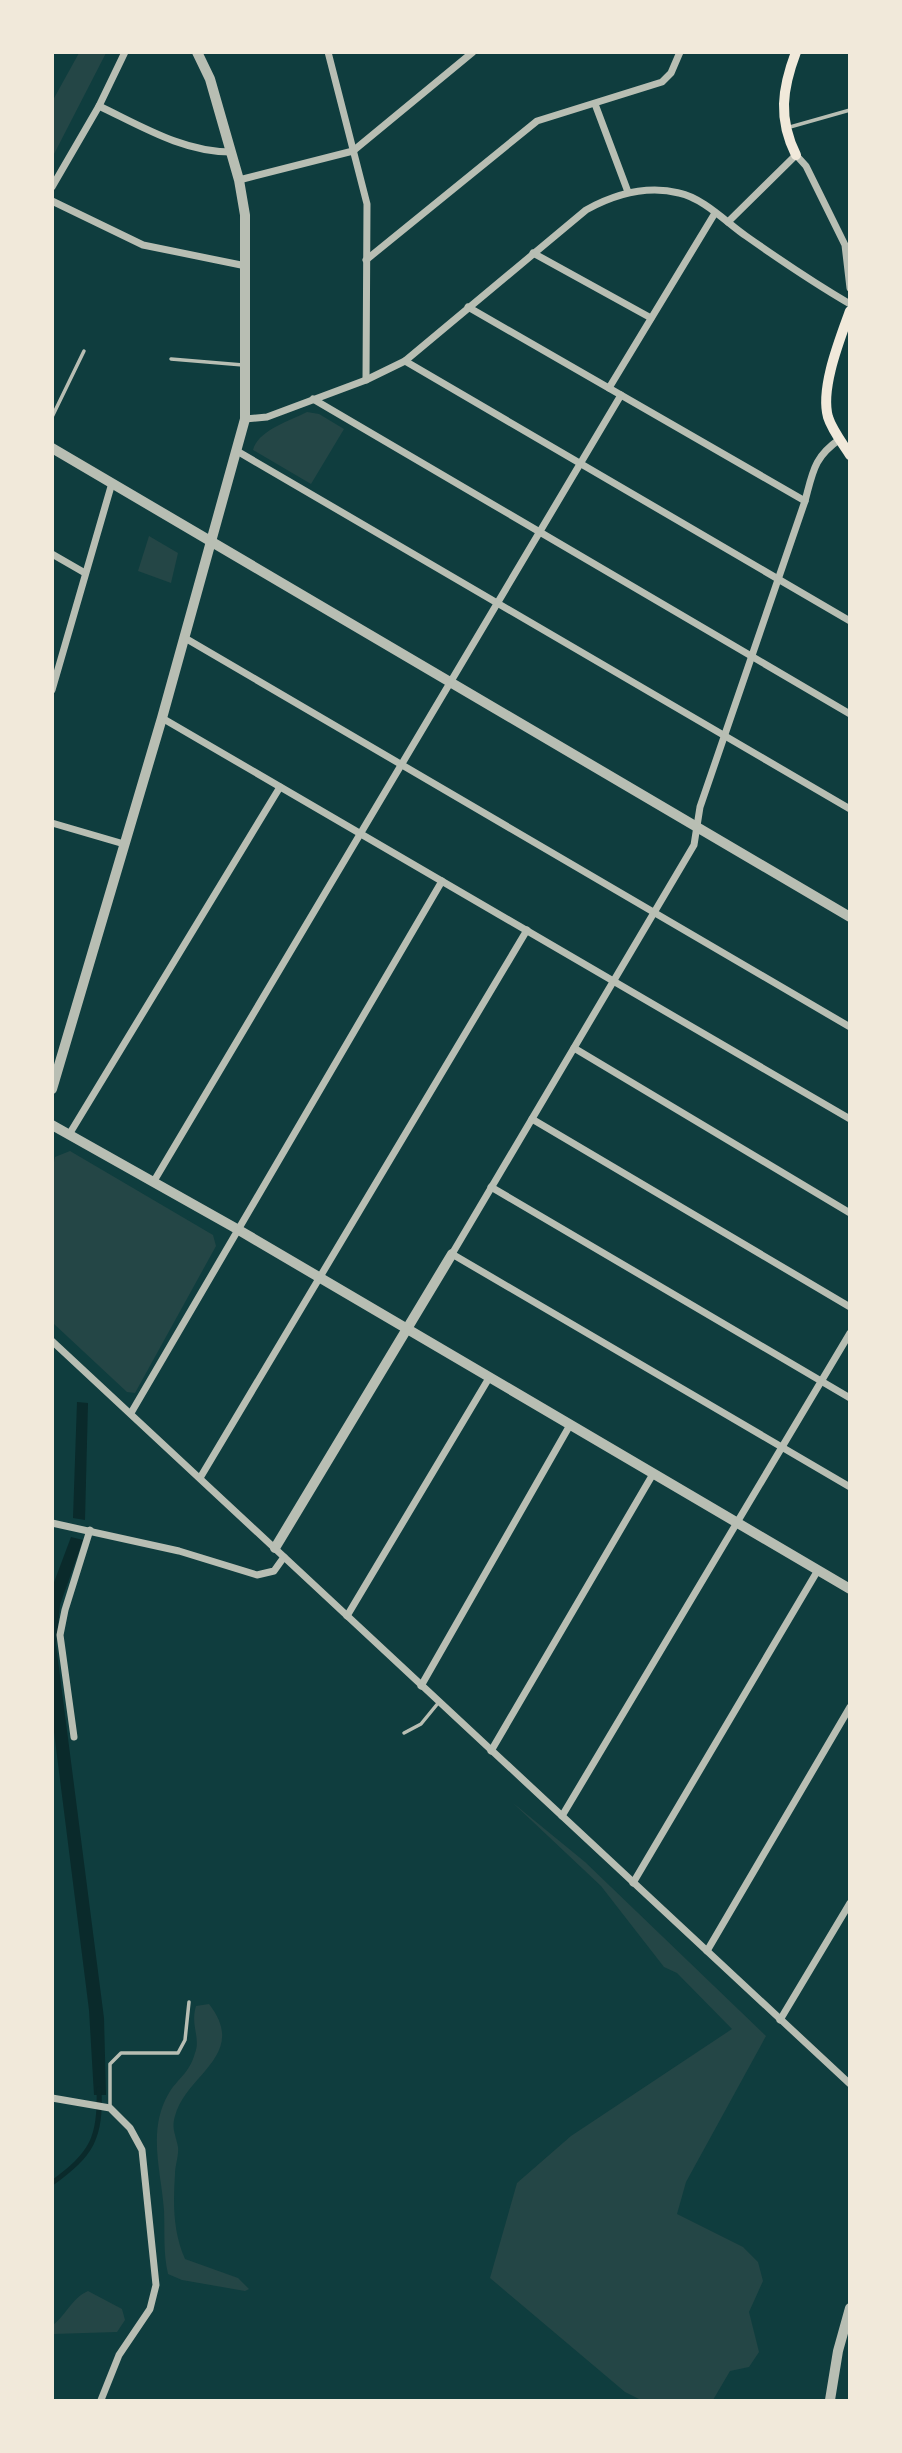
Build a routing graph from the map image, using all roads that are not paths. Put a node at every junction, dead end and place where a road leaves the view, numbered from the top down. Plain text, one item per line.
1 (125, 52) edge
2 (197, 52) edge
3 (473, 52) edge
4 (680, 52) edge
5 (796, 52) edge
6 (330, 54) edge
7 (595, 104) junction
8 (99, 106) junction
9 (849, 110) edge
10 (785, 128) junction
11 (353, 151) junction
12 (231, 152) junction
13 (796, 155) junction
14 (239, 180) junction
15 (52, 187) edge
16 (628, 192) junction
17 (52, 201) edge
18 (715, 213) junction
19 (728, 222) junction
20 (533, 253) junction
21 (366, 260) junction
22 (246, 265) junction
23 (849, 288) edge
24 (849, 304) edge
25 (468, 307) junction
26 (849, 311) edge
27 (651, 318) junction
28 (84, 351) dead end
29 (172, 359) dead end
30 (405, 361) junction
31 (245, 365) junction
32 (366, 380) junction
33 (609, 388) junction
34 (621, 396) junction
35 (313, 398) junction
36 (52, 417) edge
37 (245, 419) junction
38 (840, 439) junction
39 (52, 448) edge
40 (237, 451) junction
41 (849, 455) edge
42 (580, 464) junction
43 (113, 483) junction
44 (805, 501) junction
45 (540, 533) junction
46 (209, 540) junction
47 (52, 554) edge
48 (85, 573) junction
49 (779, 579) junction
50 (498, 602) junction
51 (849, 621) edge
52 (185, 638) junction
53 (52, 654) edge
54 (750, 657) junction
55 (61, 659) junction
56 (451, 682) junction
57 (52, 690) edge
58 (849, 714) edge
59 (162, 718) junction
60 (724, 735) junction
61 (402, 764) junction
62 (280, 786) junction
63 (849, 809) edge
64 (52, 823) edge
65 (698, 825) junction
66 (361, 834) junction
67 (124, 844) junction
68 (442, 881) junction
69 (655, 912) junction
70 (849, 916) edge
71 (527, 930) junction
72 (614, 981) junction
73 (849, 1027) edge
74 (574, 1048) junction
75 (52, 1089) edge
76 (532, 1119) junction
77 (849, 1119) edge
78 (52, 1125) edge
79 (70, 1133) junction
80 (154, 1181) junction
81 (491, 1188) junction
82 (849, 1213) edge
83 (237, 1229) junction
84 (452, 1254) junction
85 (318, 1278) junction
86 (849, 1307) edge
87 (407, 1330) junction
88 (849, 1333) edge
89 (52, 1341) edge
90 (489, 1378) junction
91 (821, 1381) junction
92 (849, 1398) edge
93 (131, 1413) junction
94 (570, 1425) junction
95 (781, 1448) junction
96 (653, 1474) junction
97 (200, 1478) junction
98 (849, 1487) edge
99 (52, 1523) edge
100 (736, 1523) junction
101 (90, 1530) junction
102 (275, 1548) junction
103 (284, 1557) junction
104 (818, 1570) junction
105 (849, 1589) edge
106 (347, 1616) junction
107 (421, 1686) junction
108 (439, 1702) junction
109 (849, 1707) edge
110 (404, 1733) dead end
111 (74, 1737) dead end
112 (491, 1751) junction
113 (562, 1816) junction
114 (633, 1883) junction
115 (849, 1903) edge
116 (706, 1951) junction
117 (189, 2002) dead end
118 (780, 2020) junction
119 (849, 2084) edge
120 (52, 2098) edge
121 (108, 2107) junction
122 (849, 2308) edge
123 (101, 2400) edge
124 (830, 2400) edge

1 - 8 street
2 - 12 street
3 - 11 street
4 - 7 street
5 - 10 main road
6 - 11 street
7 - 16 street
7 - 21 street
8 - 12 street
8 - 15 street
9 - 10 lane
10 - 13 main road
11 - 14 street
11 - 21 street
12 - 14 street
13 - 19 street
13 - 23 street
14 - 22 street
16 - 18 street
16 - 20 street
17 - 22 street
18 - 19 street
18 - 27 street
19 - 24 street
20 - 25 street
20 - 27 street
21 - 32 street
22 - 31 street
25 - 30 street
25 - 33 street
26 - 38 main road
27 - 33 street
28 - 36 lane
29 - 31 lane
30 - 32 street
30 - 42 street
31 - 37 street
32 - 35 street
33 - 34 street
34 - 42 street
34 - 44 street
35 - 37 street
35 - 45 street
37 - 40 street
38 - 41 main road
38 - 44 street
39 - 43 street
40 - 46 street
40 - 50 street
42 - 45 street
42 - 49 street
43 - 46 street
43 - 48 street
44 - 49 street
45 - 50 street
45 - 54 street
46 - 52 street
46 - 56 street
47 - 48 street
48 - 55 street
49 - 51 street
49 - 54 street
50 - 56 street
50 - 60 street
52 - 59 street
52 - 61 street
53 - 55 street
54 - 58 street
54 - 60 street
55 - 57 street
56 - 61 street
56 - 65 street
59 - 62 street
59 - 67 street
60 - 63 street
60 - 65 street
61 - 66 street
61 - 69 street
62 - 66 street
62 - 79 street
64 - 67 street
65 - 69 street
65 - 70 street
66 - 68 street
66 - 80 street
67 - 75 street
68 - 71 street
68 - 83 street
69 - 72 street
69 - 73 street
71 - 72 street
71 - 85 street
72 - 74 street
72 - 77 street
74 - 76 street
74 - 82 street
76 - 81 street
76 - 86 street
78 - 79 street
79 - 80 street
80 - 83 street
81 - 84 street
81 - 91 street
83 - 85 street
83 - 93 street
84 - 87 street
84 - 95 street
85 - 87 street
85 - 97 street
87 - 90 street
87 - 102 street
88 - 91 street
89 - 93 street
90 - 94 street
90 - 106 street
91 - 92 street
91 - 95 street
93 - 97 street
94 - 96 street
94 - 107 street
95 - 98 street
95 - 100 street
96 - 100 street
96 - 112 street
97 - 102 street
99 - 101 street
100 - 104 street
100 - 113 street
101 - 103 street
101 - 111 street
102 - 103 street
103 - 106 street
104 - 105 street
104 - 114 street
106 - 107 street
107 - 108 street
108 - 110 lane
108 - 112 street
109 - 116 street
112 - 113 street
113 - 114 street
114 - 116 street
115 - 118 street
116 - 118 street
117 - 121 lane
118 - 119 street
120 - 121 street
121 - 123 street
122 - 124 street

